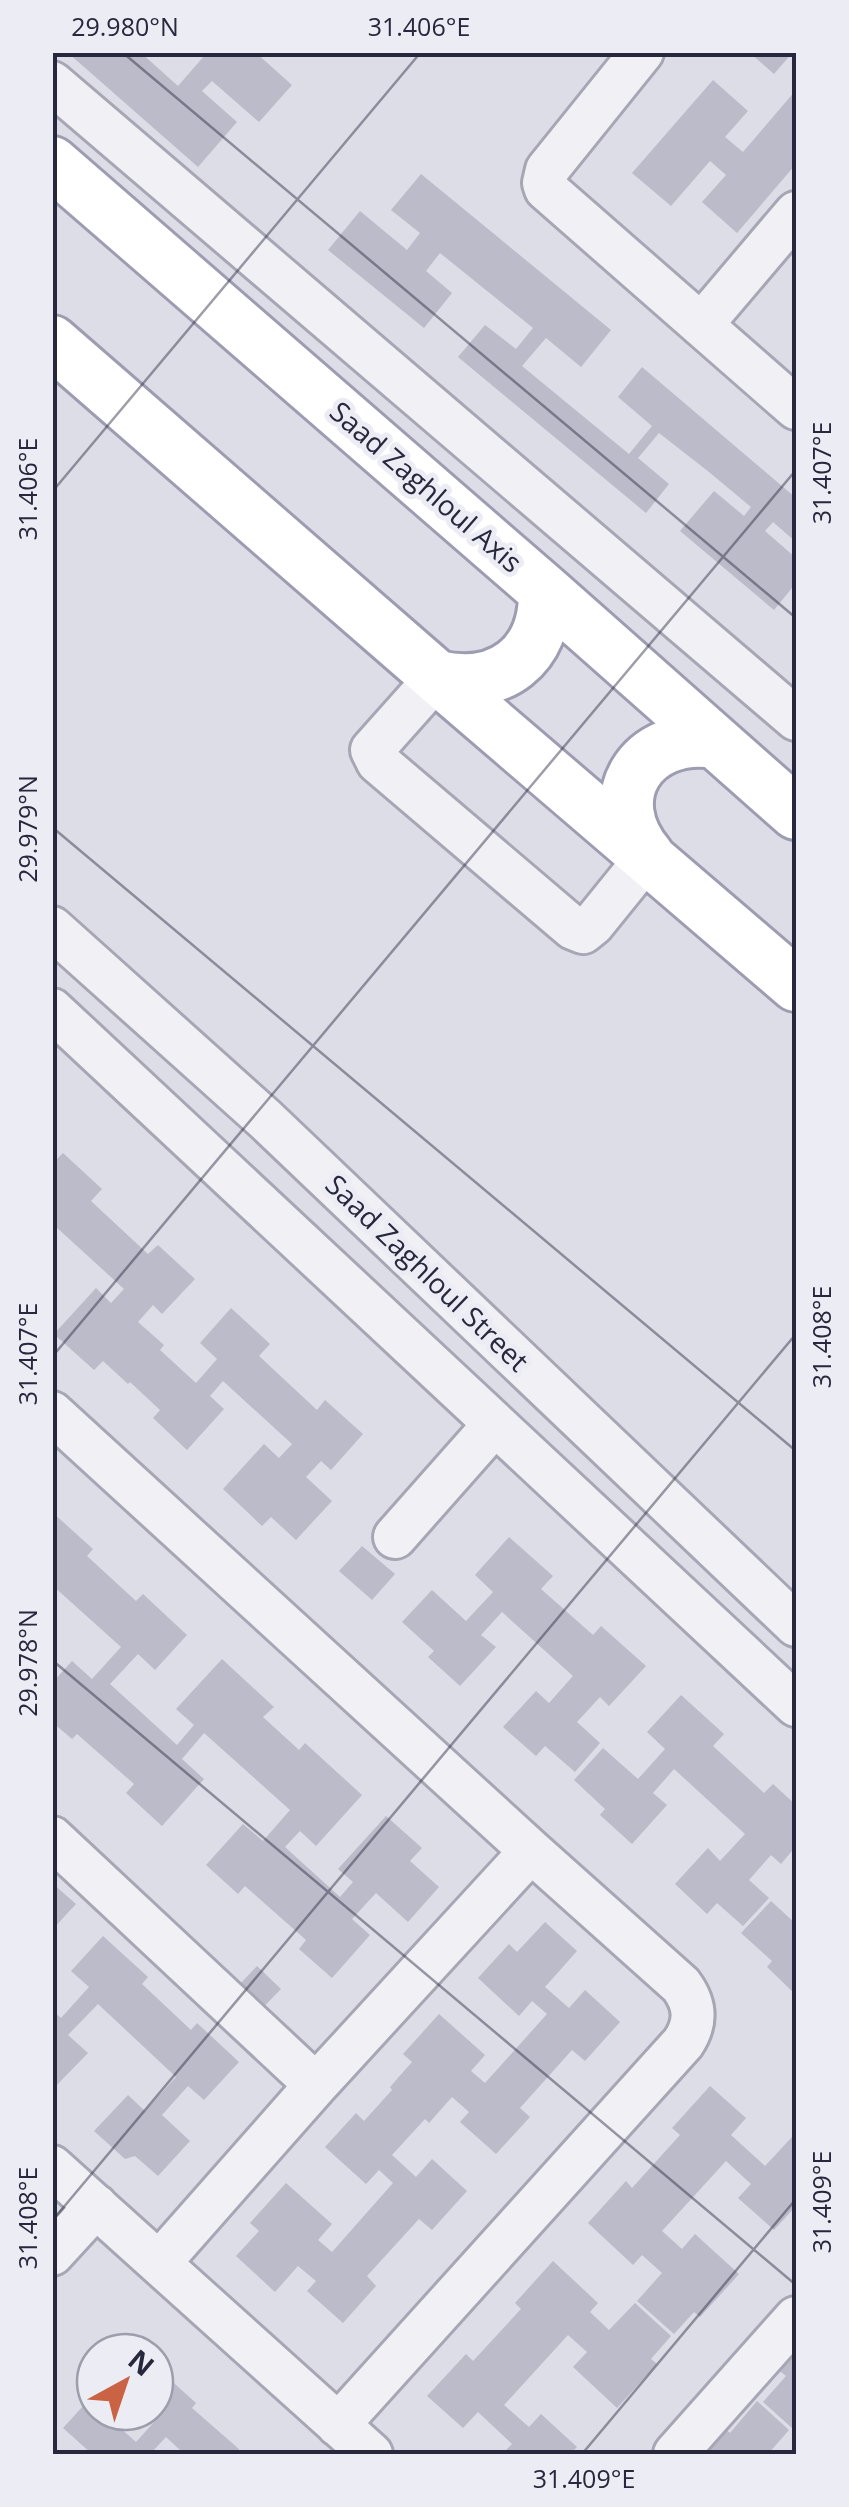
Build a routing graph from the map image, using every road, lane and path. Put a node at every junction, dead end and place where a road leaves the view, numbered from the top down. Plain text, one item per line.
1 (642, 52) edge
2 (52, 82) edge
3 (52, 163) edge
4 (796, 213) edge
5 (701, 325) junction
6 (52, 342) edge
7 (796, 408) edge
8 (545, 590) junction
9 (437, 677) junction
10 (796, 720) edge
11 (715, 742) junction
12 (796, 813) edge
13 (648, 856) junction
14 (52, 928) edge
15 (796, 985) edge
16 (52, 1010) edge
17 (55, 1421) edge
18 (495, 1424) junction
19 (394, 1537) dead end
20 (796, 1626) edge
21 (796, 1705) edge
22 (52, 1838) edge
23 (531, 1851) junction
24 (316, 2085) junction
25 (52, 2167) edge
26 (96, 2206) junction
27 (52, 2254) edge
28 (159, 2263) junction
29 (796, 2318) edge
30 (338, 2425) junction
31 (371, 2454) edge
32 (675, 2454) edge

1 - 5 street
2 - 10 street
3 - 8 main road, Saad Zaghloul Axis
4 - 5 street
5 - 7 street
6 - 9 main road
8 - 9 main road
8 - 11 main road, Saad Zaghloul Axis
9 - 13 main road
9 - 13 street
11 - 12 main road, Saad Zaghloul Axis
11 - 13 main road
13 - 15 main road
14 - 20 street, Saad Zaghloul Street
16 - 18 street
17 - 23 street
18 - 19 street
18 - 21 street
22 - 24 street
23 - 24 street
23 - 30 street
24 - 28 street
25 - 26 street
26 - 27 street
26 - 28 street
28 - 30 street
29 - 32 street
30 - 31 street

